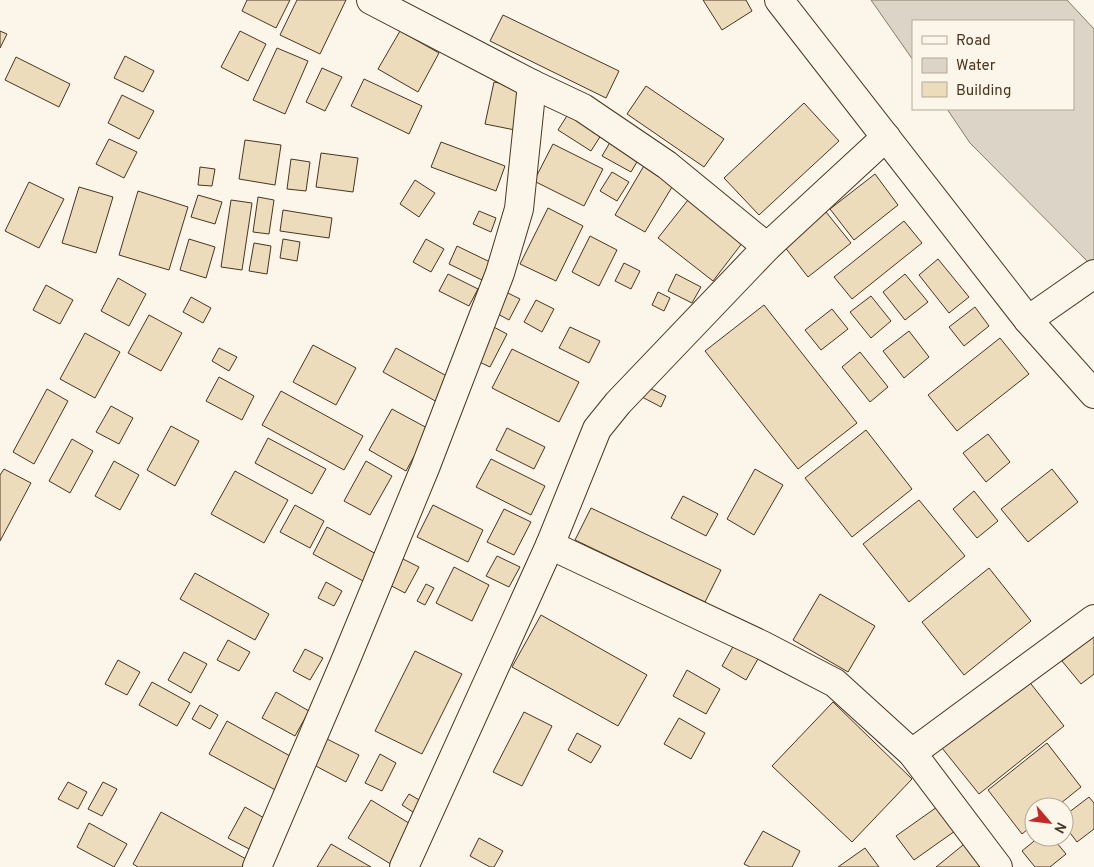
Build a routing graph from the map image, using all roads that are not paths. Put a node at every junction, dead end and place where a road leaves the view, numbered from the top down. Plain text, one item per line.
1 (371, 0) edge
2 (779, 0) edge
3 (532, 84) junction
4 (886, 137) junction
5 (767, 247) junction
6 (1090, 277) edge
7 (1028, 320) junction
8 (1094, 394) edge
9 (550, 545) junction
10 (1094, 619) edge
11 (912, 753) junction
12 (257, 867) edge
13 (404, 867) edge
14 (998, 867) edge

1 - 3 street
2 - 4 street
3 - 5 street
3 - 12 street
4 - 5 street
4 - 7 street
5 - 9 street
6 - 7 street
7 - 8 street
9 - 11 street
9 - 13 street
10 - 11 street
11 - 14 street

